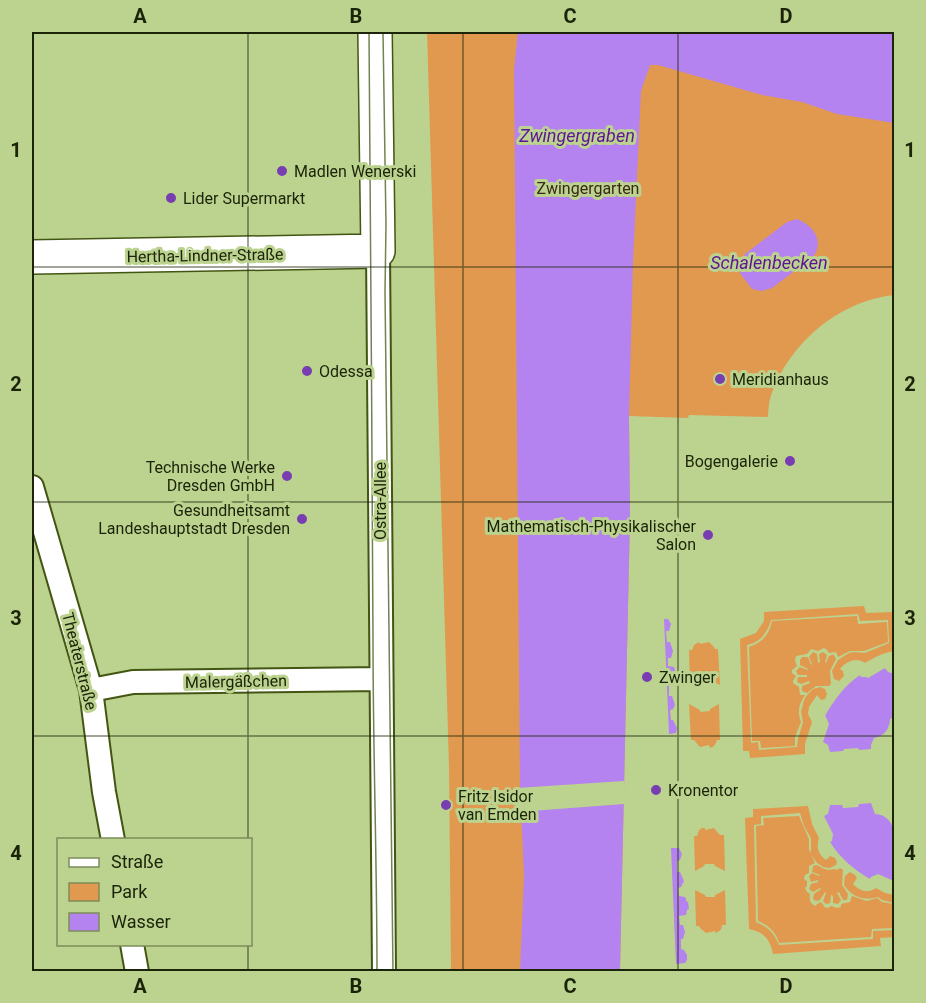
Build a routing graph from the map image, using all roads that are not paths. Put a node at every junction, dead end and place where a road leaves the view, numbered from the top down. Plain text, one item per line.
1 (375, 32) edge
2 (378, 251) junction
3 (32, 257) edge
4 (32, 487) edge
5 (381, 679) junction
6 (91, 690) junction
7 (113, 838) edge
8 (132, 946) edge
9 (137, 972) edge
10 (384, 972) edge

1 - 2 street, Ostra-Allee
2 - 3 street, Hertha-Lindner-Straße
2 - 5 street, Ostra-Allee
4 - 6 street, Theaterstraße
5 - 6 street, Malergäßchen
5 - 10 street, Ostra-Allee
6 - 7 street, Theaterstraße
8 - 9 street

